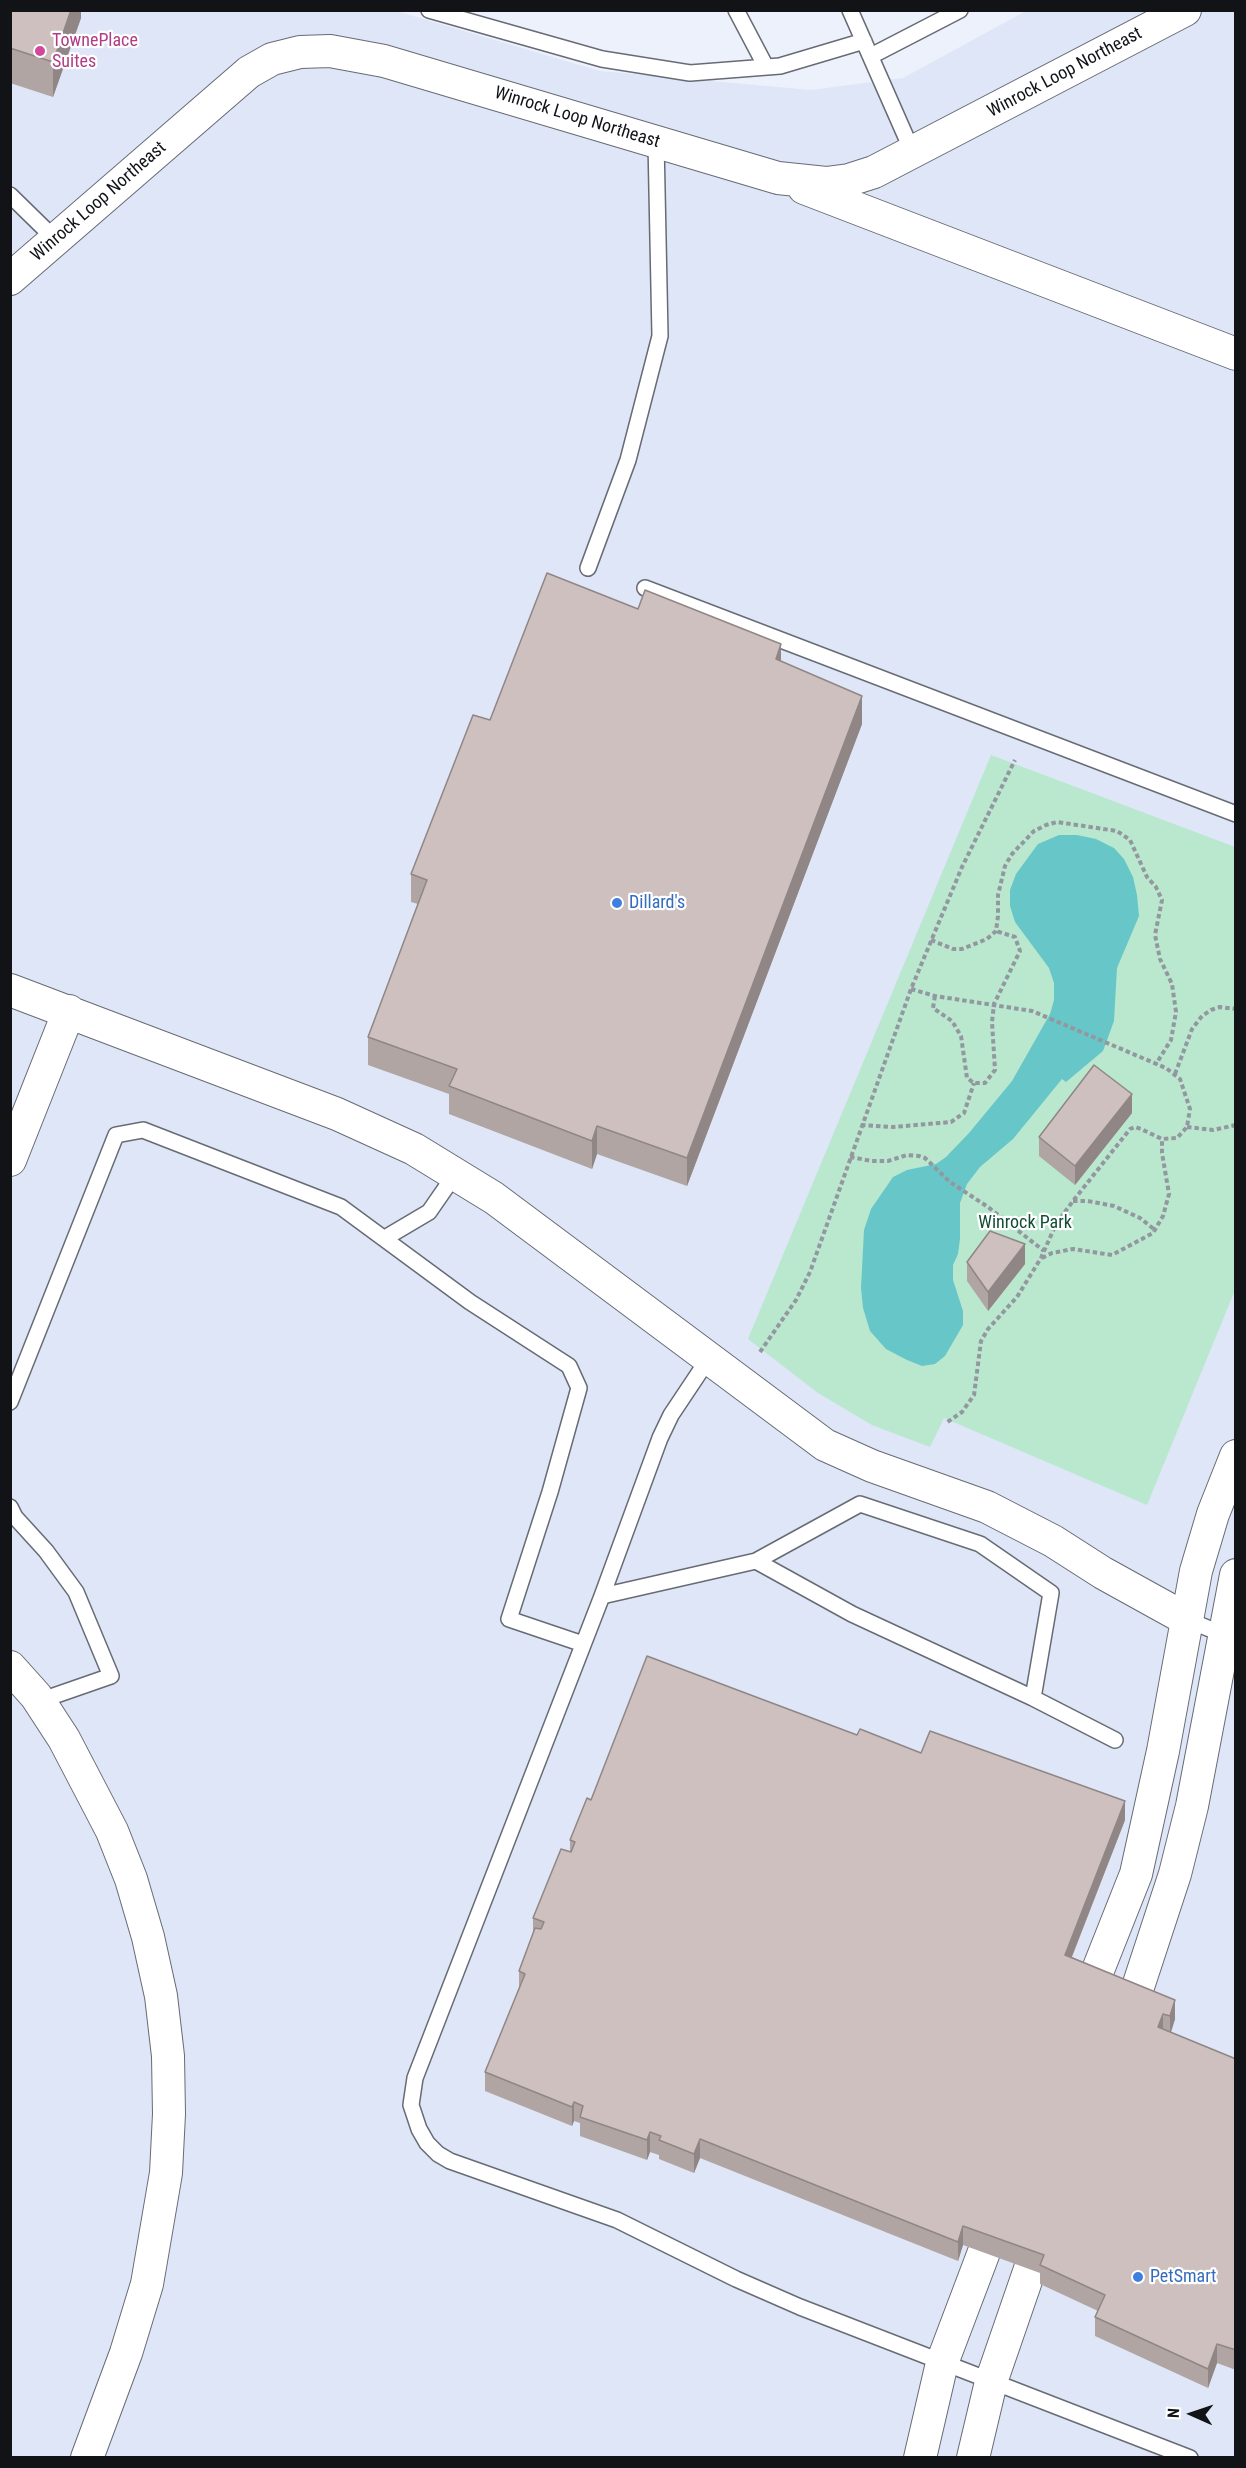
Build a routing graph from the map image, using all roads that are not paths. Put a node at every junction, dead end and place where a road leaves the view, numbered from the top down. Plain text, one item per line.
1 (736, 10) edge
2 (850, 10) edge
3 (960, 10) edge
4 (1185, 10) edge
5 (431, 11) edge
6 (864, 41) junction
7 (871, 56) junction
8 (766, 67) junction
9 (656, 142) junction
10 (913, 153) junction
11 (778, 178) junction
12 (10, 195) edge
13 (56, 240) junction
14 (10, 279) edge
15 (1236, 354) edge
16 (588, 568) dead end
17 (645, 588) edge
18 (1236, 814) edge
19 (10, 990) edge
20 (69, 1011) junction
21 (10, 1160) edge
22 (456, 1173) junction
23 (385, 1238) junction
24 (709, 1358) junction
25 (10, 1402) edge
26 (1236, 1456) edge
27 (10, 1507) edge
28 (756, 1561) junction
29 (1236, 1575) edge
30 (602, 1596) junction
31 (1188, 1620) junction
32 (1230, 1638) edge
33 (583, 1644) junction
34 (10, 1667) edge
35 (1033, 1698) junction
36 (39, 1701) junction
37 (1115, 1740) dead end
38 (1155, 1783) junction
39 (1192, 1806) junction
40 (1092, 1985) edge
41 (1133, 2002) edge
42 (984, 2252) edge
43 (1030, 2270) edge
44 (942, 2363) junction
45 (991, 2382) junction
46 (87, 2457) edge
47 (920, 2457) edge
48 (973, 2457) edge
49 (1190, 2457) edge

1 - 8 lane
2 - 6 lane
3 - 7 lane
4 - 10 street, Winrock Loop Northeast
5 - 8 lane
6 - 7 lane
6 - 8 lane
7 - 10 lane
9 - 11 street, Winrock Loop Northeast
9 - 13 street, Winrock Loop Northeast
9 - 16 lane
10 - 11 street, Winrock Loop Northeast
11 - 15 street
12 - 13 lane
13 - 14 street, Winrock Loop Northeast
17 - 18 lane
19 - 20 street
20 - 21 street
20 - 22 street
22 - 23 lane
22 - 24 street
23 - 25 lane
23 - 33 lane
24 - 30 lane
24 - 31 street
26 - 31 street
27 - 36 lane
28 - 30 lane
28 - 35 lane
28 - 35 lane
29 - 32 street
30 - 33 lane
31 - 32 lane
31 - 38 street
32 - 39 street
33 - 44 lane
34 - 36 street
35 - 37 lane
36 - 46 street
38 - 39 street
38 - 40 street
39 - 41 street
42 - 44 street
43 - 45 street
44 - 45 lane
44 - 47 street
45 - 48 street
45 - 49 lane

